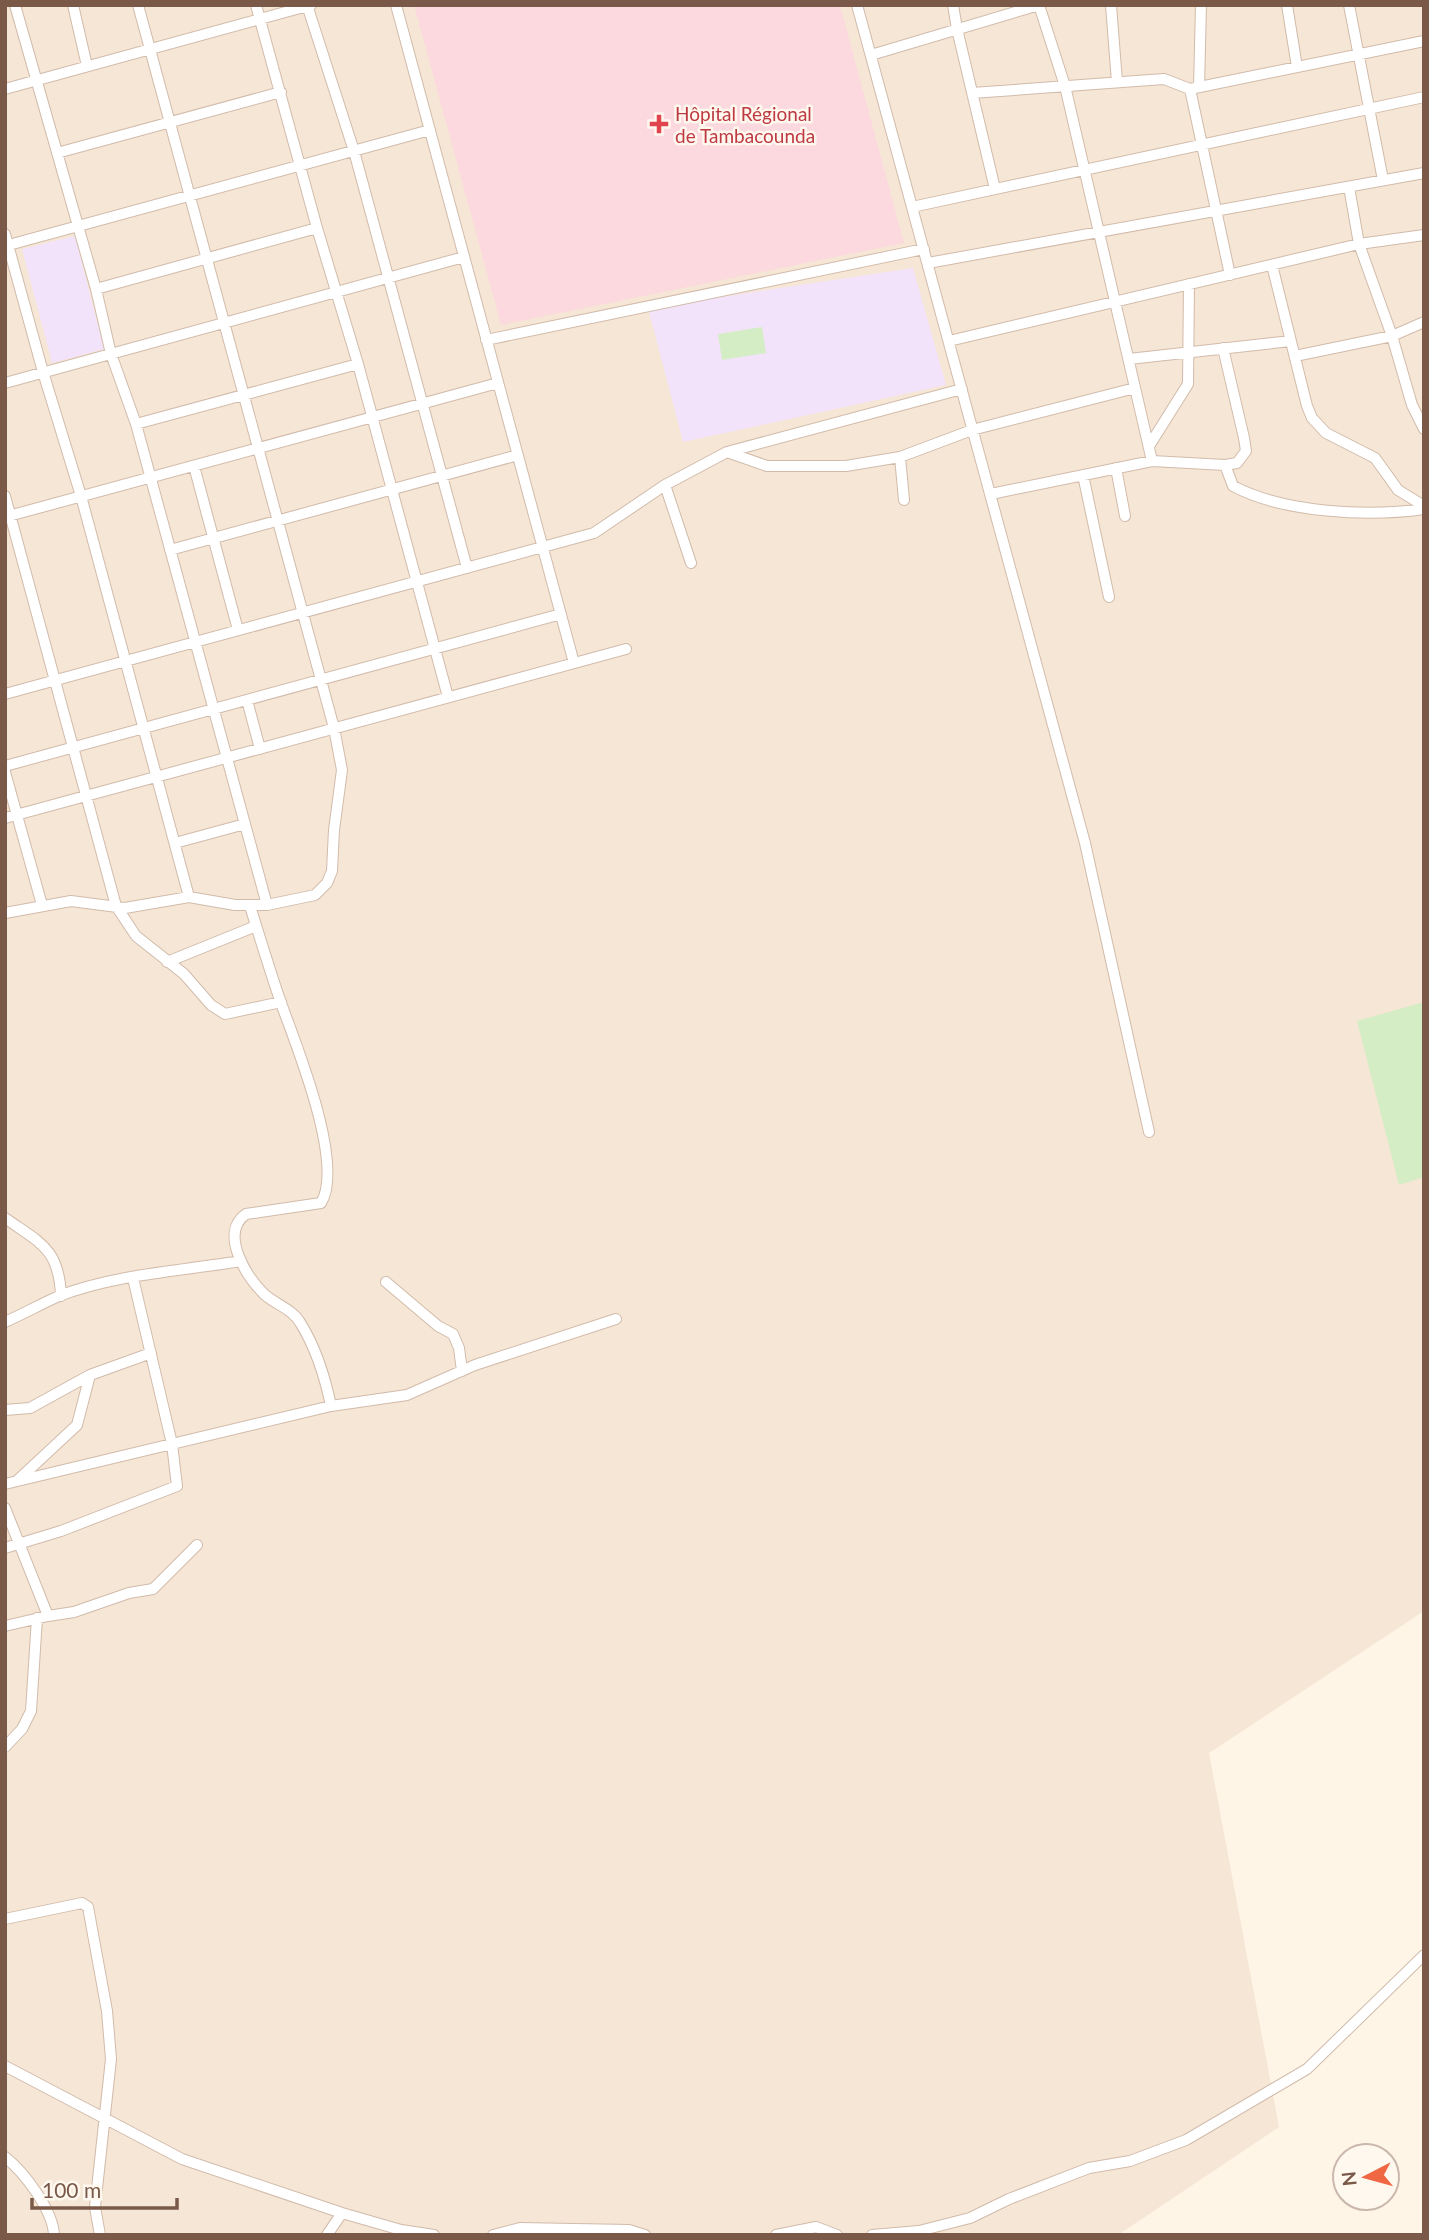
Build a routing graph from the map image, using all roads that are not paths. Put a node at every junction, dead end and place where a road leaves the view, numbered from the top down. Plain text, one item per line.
1 (15, 5) edge
2 (73, 5) edge
3 (138, 5) edge
4 (256, 5) edge
5 (396, 5) edge
6 (857, 5) edge
7 (953, 5) edge
8 (1039, 5) edge
9 (1111, 5) edge
10 (1201, 5) edge
11 (1287, 5) edge
12 (1349, 5) edge
13 (308, 6) edge
14 (260, 20) junction
15 (957, 29) junction
16 (1424, 41) edge
17 (150, 50) junction
18 (1359, 54) junction
19 (871, 55) junction
20 (88, 66) junction
21 (1297, 67) junction
22 (35, 81) junction
23 (1117, 82) junction
24 (1065, 86) junction
25 (1195, 88) junction
26 (5, 89) edge
27 (281, 92) junction
28 (972, 93) junction
29 (1424, 97) edge
30 (1369, 109) junction
31 (170, 122) junction
32 (430, 130) junction
33 (1202, 145) junction
34 (354, 151) junction
35 (57, 153) junction
36 (300, 166) junction
37 (1084, 170) junction
38 (1424, 173) edge
39 (1383, 180) junction
40 (1349, 187) junction
41 (995, 189) junction
42 (190, 196) junction
43 (912, 207) junction
44 (1216, 211) junction
45 (77, 226) junction
46 (317, 228) junction
47 (1099, 232) junction
48 (5, 234) edge
49 (1424, 235) edge
50 (1359, 244) junction
51 (7, 246) edge
52 (924, 249) junction
53 (464, 257) junction
54 (207, 258) junction
55 (928, 263) junction
56 (1272, 265) junction
57 (1230, 275) junction
58 (389, 278) junction
59 (1189, 284) junction
60 (96, 289) junction
61 (336, 292) junction
62 (1115, 302) junction
63 (1424, 322) edge
64 (224, 323) junction
65 (1392, 336) junction
66 (486, 340) junction
67 (949, 341) junction
68 (1292, 341) junction
69 (1223, 348) junction
70 (1189, 351) junction
71 (111, 354) junction
72 (1295, 356) junction
73 (1129, 359) junction
74 (358, 364) junction
75 (43, 372) junction
76 (5, 383) edge
77 (498, 383) junction
78 (1135, 388) junction
79 (962, 389) junction
80 (244, 395) junction
81 (423, 404) junction
82 (372, 417) junction
83 (136, 424) junction
84 (1424, 429) edge
85 (972, 430) junction
86 (1149, 446) junction
87 (258, 448) junction
88 (727, 452) junction
89 (518, 455) junction
90 (900, 457) junction
91 (1152, 461) junction
92 (1225, 465) junction
93 (194, 466) junction
94 (1115, 468) junction
95 (442, 475) junction
96 (1083, 475) junction
97 (151, 477) junction
98 (664, 485) junction
99 (392, 489) junction
100 (991, 494) junction
101 (5, 496) edge
102 (81, 496) junction
103 (904, 500) dead end
104 (1424, 508) edge
105 (8, 516) edge
106 (1125, 516) dead end
107 (278, 520) junction
108 (214, 538) junction
109 (542, 547) junction
110 (170, 550) junction
111 (691, 563) dead end
112 (467, 568) junction
113 (417, 581) junction
114 (1109, 597) dead end
115 (303, 613) junction
116 (561, 614) junction
117 (239, 630) junction
118 (195, 642) junction
119 (435, 649) junction
120 (626, 649) dead end
121 (125, 661) junction
122 (574, 663) junction
123 (55, 680) junction
124 (321, 680) junction
125 (5, 694) edge
126 (448, 697) junction
127 (247, 700) junction
128 (214, 709) junction
129 (144, 728) junction
130 (334, 728) junction
131 (73, 747) junction
132 (260, 748) junction
133 (227, 758) junction
134 (5, 766) edge
135 (5, 772) edge
136 (157, 777) junction
137 (87, 796) junction
138 (17, 815) junction
139 (5, 818) edge
140 (245, 824) junction
141 (175, 843) junction
142 (189, 897) junction
143 (42, 905) junction
144 (267, 905) junction
145 (116, 906) junction
146 (250, 906) junction
147 (5, 913) edge
148 (256, 926) junction
149 (167, 962) junction
150 (281, 1002) junction
151 (1149, 1132) dead end
152 (5, 1218) edge
153 (241, 1261) junction
154 (133, 1278) junction
155 (386, 1282) dead end
156 (61, 1296) junction
157 (616, 1319) dead end
158 (5, 1322) edge
159 (151, 1353) junction
160 (463, 1371) junction
161 (90, 1375) junction
162 (331, 1406) junction
163 (5, 1410) edge
164 (172, 1444) junction
165 (18, 1481) junction
166 (5, 1484) edge
167 (5, 1508) edge
168 (18, 1544) junction
169 (197, 1545) dead end
170 (5, 1548) edge
171 (48, 1616) junction
172 (37, 1618) junction
173 (5, 1626) edge
174 (5, 1747) edge
175 (5, 1919) edge
176 (1424, 1955) edge
177 (5, 2066) edge
178 (104, 2118) junction
179 (5, 2157) edge
180 (342, 2213) junction
181 (54, 2235) edge
182 (100, 2235) edge
183 (327, 2235) edge
184 (434, 2235) edge
185 (494, 2235) edge
186 (645, 2235) edge
187 (776, 2235) edge
188 (837, 2235) edge
189 (872, 2235) edge

1 - 22 street
2 - 20 street
3 - 17 street
4 - 14 street
5 - 32 street
6 - 19 street
7 - 15 street
8 - 15 street
8 - 24 street
9 - 23 street
10 - 25 street
11 - 21 street
12 - 18 street
13 - 14 street
13 - 34 street
14 - 17 street
14 - 27 street
15 - 19 street
15 - 28 street
16 - 18 street
17 - 20 street
17 - 31 street
18 - 21 street
18 - 30 street
19 - 43 street
20 - 22 street
21 - 25 street
22 - 26 street
22 - 35 street
23 - 24 street
23 - 25 street
24 - 28 street
24 - 37 street
25 - 33 street
27 - 31 street
27 - 36 street
28 - 41 street
29 - 30 street
30 - 33 street
30 - 39 street
31 - 35 street
31 - 42 street
32 - 34 street
32 - 53 street
33 - 37 street
33 - 44 street
34 - 36 street
34 - 58 street
35 - 45 street
36 - 42 street
36 - 46 street
37 - 41 street
37 - 47 street
38 - 39 street
39 - 40 street
40 - 44 street
40 - 50 street
41 - 43 street
42 - 45 street
42 - 54 street
43 - 52 street
44 - 47 street
44 - 57 street
45 - 51 street
45 - 60 street
46 - 54 street
46 - 61 street
47 - 55 street
47 - 62 street
48 - 51 street
49 - 50 street
50 - 56 street
50 - 65 street
51 - 75 street
52 - 55 street
52 - 66 street
53 - 58 street
53 - 66 street
54 - 60 street
54 - 64 street
55 - 67 street
56 - 57 street
56 - 68 street
57 - 59 street
58 - 61 street
58 - 81 street
59 - 62 street
59 - 70 street
60 - 71 street
61 - 64 street
61 - 74 street
62 - 67 street
62 - 73 street
63 - 65 street
64 - 71 street
64 - 80 street
65 - 72 street
65 - 84 street
66 - 77 street
67 - 79 street
68 - 69 street
68 - 72 street
69 - 70 street
69 - 92 street
70 - 73 street
70 - 86 street
71 - 75 street
71 - 83 street
72 - 104 street
73 - 78 street
74 - 80 street
74 - 82 street
75 - 76 street
75 - 102 street
77 - 81 street
77 - 89 street
78 - 85 street
78 - 86 street
79 - 85 street
79 - 88 street
80 - 83 street
80 - 87 street
81 - 82 street
81 - 95 street
82 - 87 street
82 - 99 street
83 - 97 street
85 - 90 street
85 - 100 street
86 - 91 street
87 - 93 street
87 - 107 street
88 - 90 street
88 - 98 street
89 - 95 street
89 - 109 street
90 - 103 street
91 - 92 street
91 - 94 street
92 - 104 street
93 - 97 street
93 - 108 street
94 - 96 street
94 - 106 street
95 - 99 street
95 - 112 street
96 - 100 street
96 - 114 street
97 - 102 street
97 - 110 street
98 - 109 street
98 - 111 street
99 - 107 street
99 - 113 street
100 - 151 street
101 - 105 street
102 - 105 street
102 - 121 street
105 - 123 street
107 - 108 street
107 - 115 street
108 - 110 street
108 - 117 street
109 - 112 street
109 - 116 street
110 - 118 street
112 - 113 street
113 - 115 street
113 - 119 street
115 - 117 street
115 - 124 street
116 - 119 street
116 - 122 street
117 - 118 street
118 - 121 street
118 - 128 street
119 - 124 street
119 - 126 street
120 - 122 street
121 - 123 street
121 - 129 street
122 - 126 street
123 - 125 street
123 - 131 street
124 - 127 street
124 - 130 street
126 - 130 street
127 - 128 street
127 - 132 street
128 - 129 street
128 - 133 street
129 - 131 street
129 - 136 street
130 - 132 street
130 - 144 street
131 - 134 street
131 - 137 street
132 - 133 street
133 - 136 street
133 - 140 street
135 - 138 street
136 - 137 street
136 - 141 street
137 - 138 street
137 - 145 street
138 - 139 street
138 - 143 street
140 - 141 street
140 - 144 street
141 - 142 street
142 - 145 street
142 - 146 street
143 - 145 street
143 - 147 street
144 - 146 street
145 - 149 street
146 - 148 street
148 - 149 street
148 - 150 street
149 - 150 street
150 - 153 street
152 - 156 street
153 - 154 street
153 - 162 street
154 - 156 street
154 - 159 street
155 - 160 street
156 - 158 street
157 - 160 street
159 - 161 street
159 - 164 street
160 - 162 street
161 - 163 street
161 - 165 street
162 - 164 street
164 - 165 street
164 - 168 street
165 - 166 street
167 - 168 street
168 - 170 street
168 - 171 street
169 - 171 street
171 - 172 street
172 - 173 street
172 - 174 street
175 - 178 street
176 - 189 street
177 - 178 street
178 - 180 street
178 - 182 street
179 - 181 street
180 - 183 street
180 - 184 street
185 - 186 street
187 - 188 street

